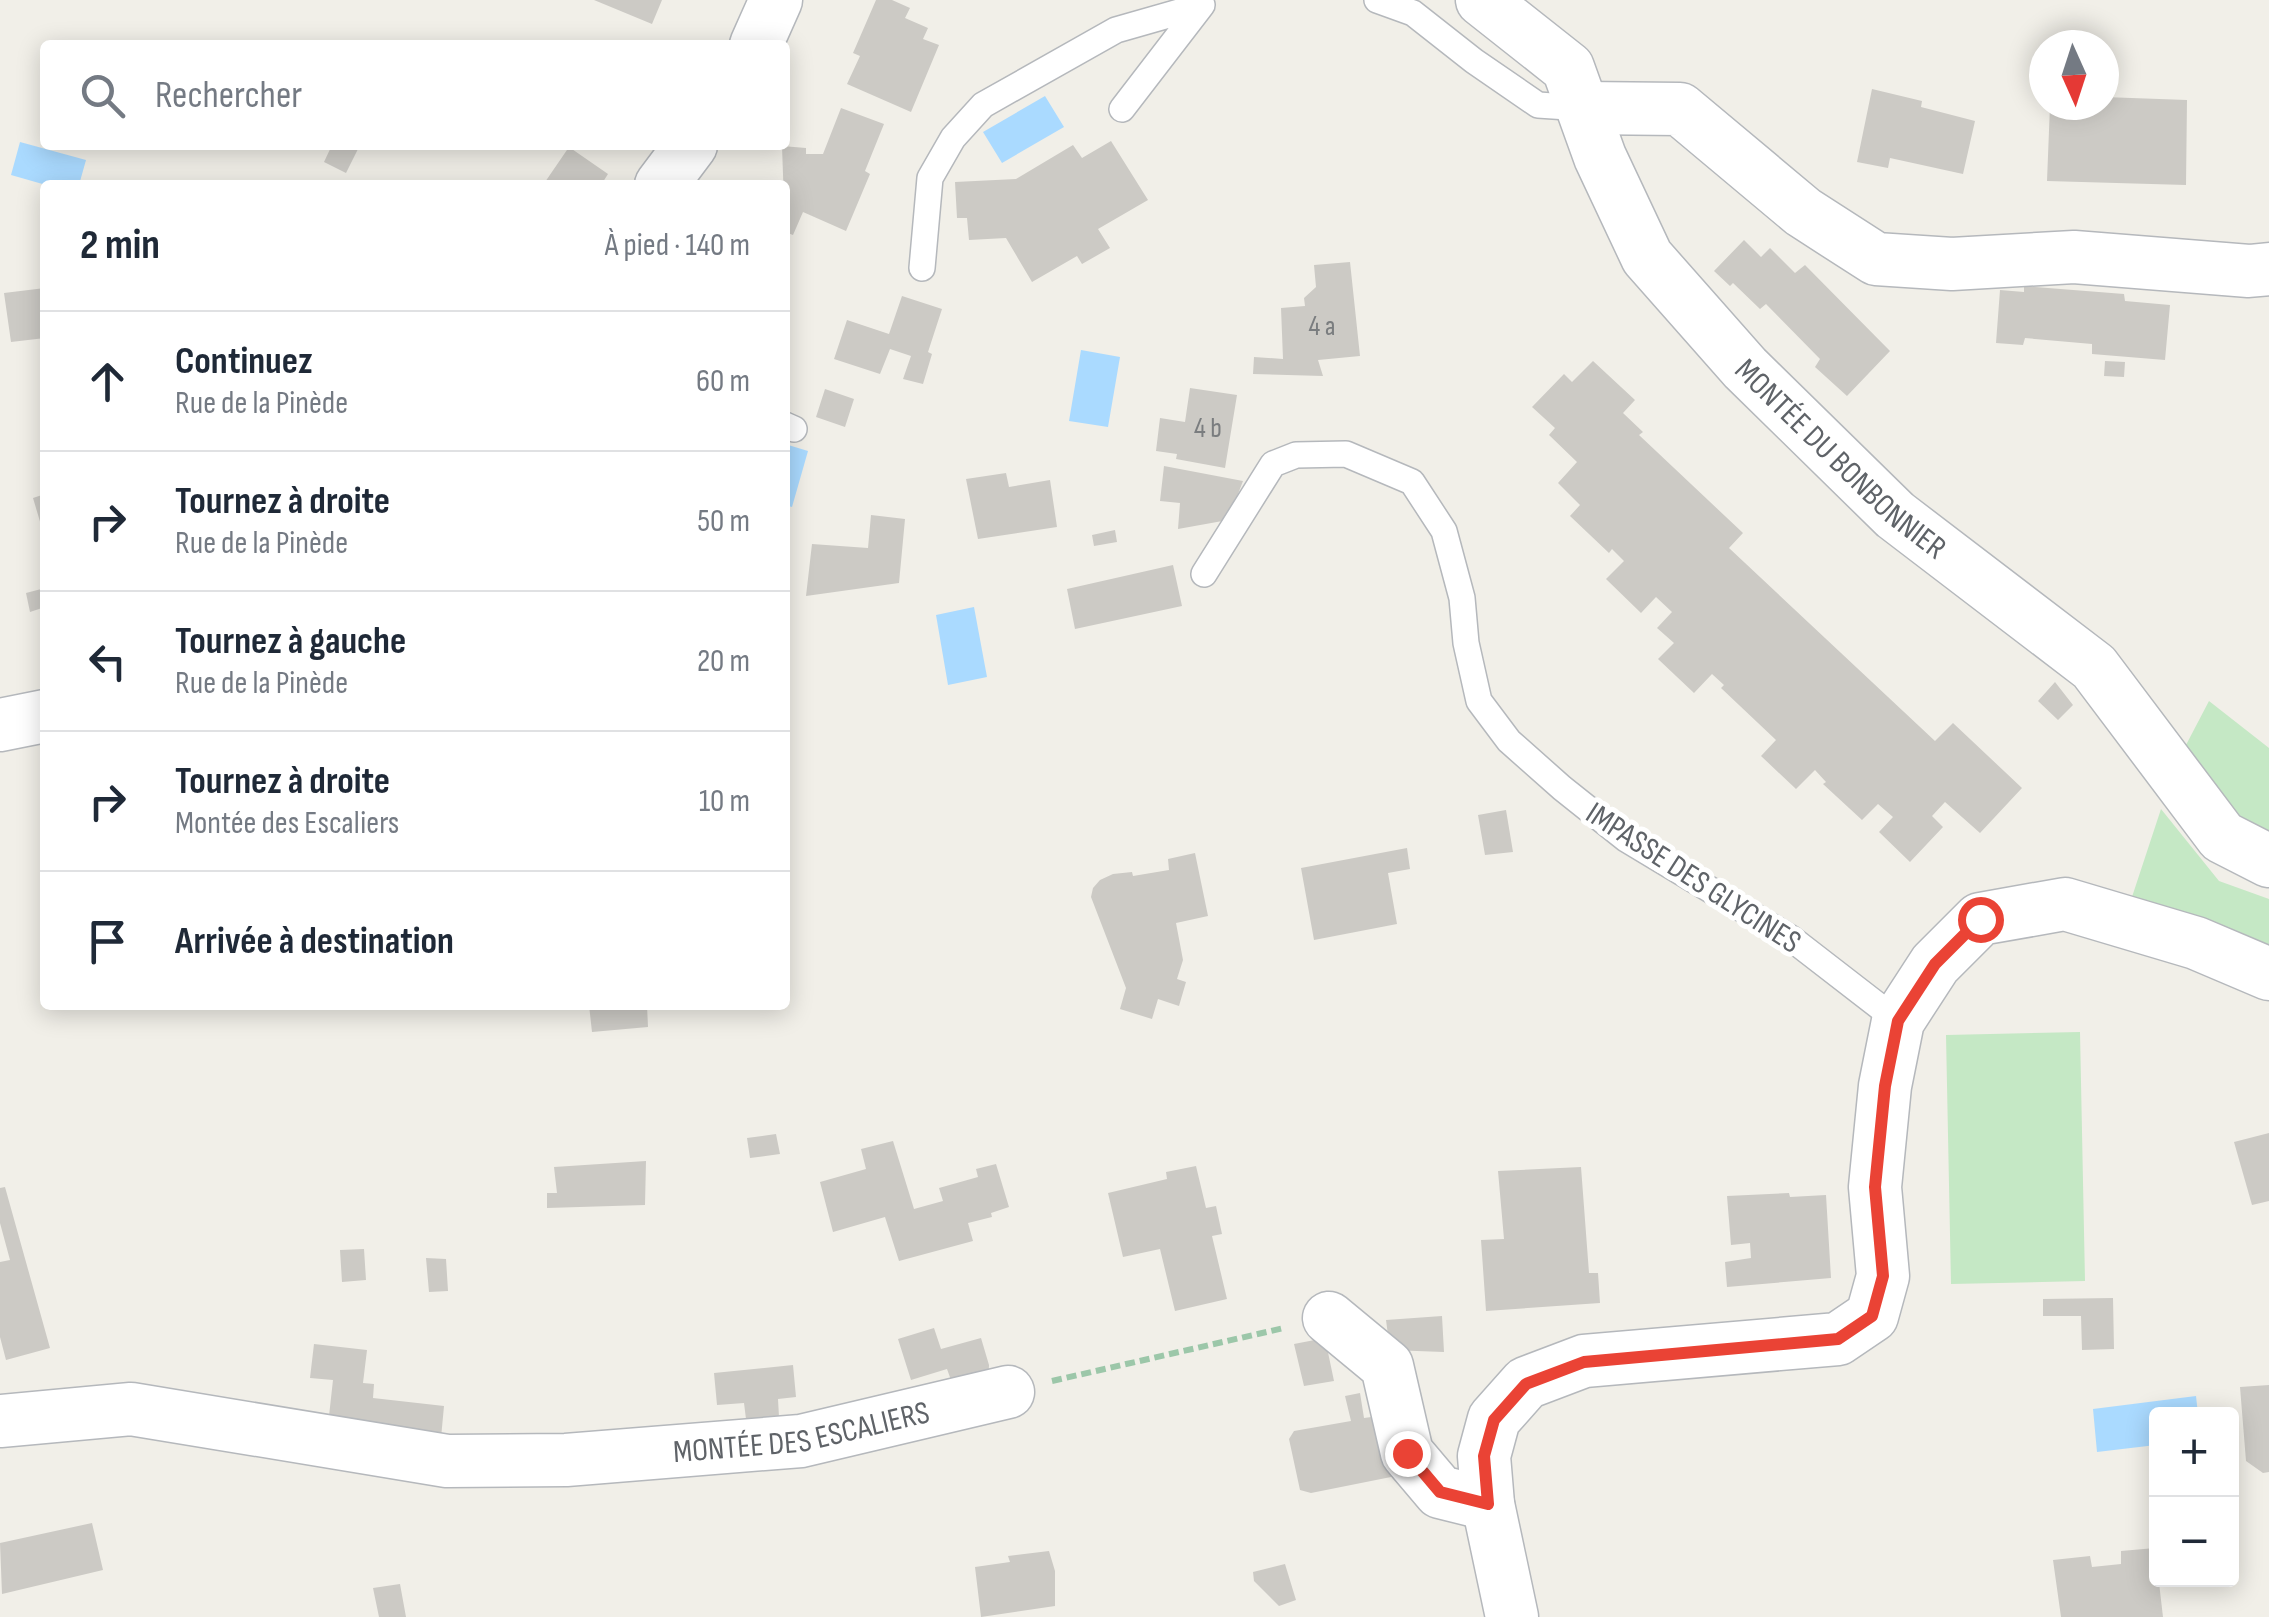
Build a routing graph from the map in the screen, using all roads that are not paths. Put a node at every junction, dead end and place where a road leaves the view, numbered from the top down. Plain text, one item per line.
1 (776, 0) edge
2 (1376, 0) edge
3 (1482, 0) edge
4 (1206, 3) edge
5 (758, 40) edge
6 (1583, 108) junction
7 (1122, 109) dead end
8 (687, 150) edge
9 (665, 180) edge
10 (922, 268) dead end
11 (2269, 269) edge
12 (1204, 574) dead end
13 (40, 717) edge
14 (0, 724) edge
15 (2269, 862) edge
16 (2269, 974) edge
17 (1898, 1021) junction
18 (1328, 1318) road end
19 (1008, 1392) road end
20 (0, 1421) edge
21 (1488, 1504) junction
22 (1512, 1617) edge

1 - 5 street
2 - 6 lane
3 - 6 street, MONTÉE DU BONBONNIER
4 - 7 lane
4 - 10 lane
6 - 11 street
6 - 15 street, MONTÉE DU BONBONNIER
8 - 9 street
12 - 17 lane, IMPASSE DES GLYCINES
13 - 14 street
16 - 17 street
17 - 21 street
18 - 21 street
19 - 20 street, MONTÉE DES ESCALIERS
21 - 22 street

